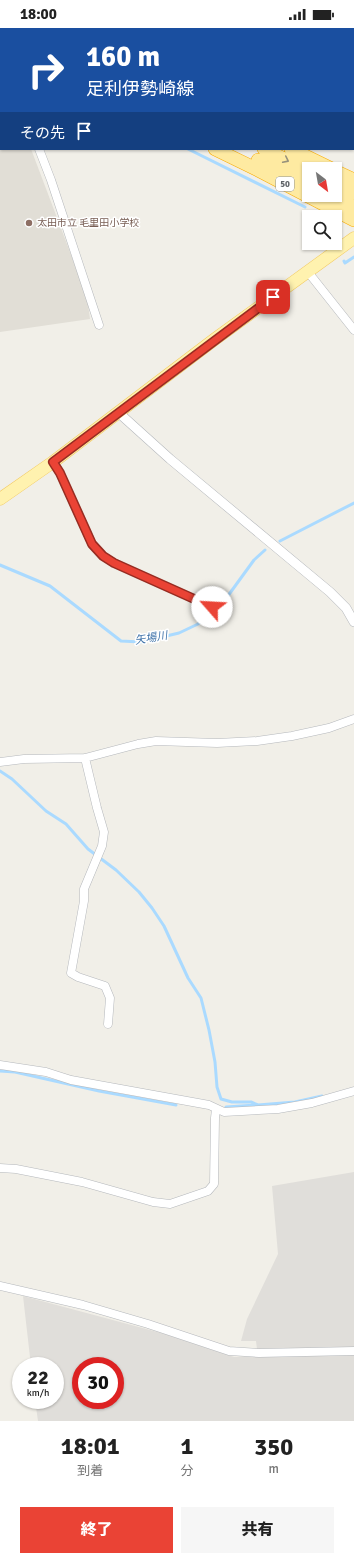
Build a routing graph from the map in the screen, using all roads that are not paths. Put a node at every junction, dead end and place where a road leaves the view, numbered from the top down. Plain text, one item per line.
1 (39, 150) edge
2 (216, 150) edge
3 (237, 150) edge
4 (266, 150) edge
5 (293, 150) edge
6 (318, 162) edge
7 (302, 168) edge
8 (342, 174) edge
9 (354, 180) edge
10 (302, 182) edge
11 (342, 187) edge
12 (354, 193) edge
13 (342, 201) edge
14 (354, 207) edge
15 (354, 220) edge
16 (354, 238) edge
17 (308, 272) junction
18 (99, 325) dead end
19 (354, 330) edge
20 (119, 413) junction
21 (53, 462) junction
22 (0, 499) edge
23 (212, 607) dead end
24 (354, 622) edge
25 (354, 719) edge
26 (85, 758) junction
27 (0, 762) edge
28 (108, 1024) dead end
29 (0, 1065) edge
30 (354, 1090) edge
31 (216, 1109) junction
32 (0, 1168) edge
33 (0, 1286) edge
34 (354, 1351) edge

1 - 18 street
2 - 15 highway, 50
3 - 10 highway, 50
4 -> 7 highway, 50
5 - 6 highway
8 - 9 highway
11 - 12 highway
13 - 14 highway
16 - 17 main road
17 - 19 street
17 - 20 main road
20 - 21 main road
20 - 24 street
21 - 22 main road
21 - 23 street
25 - 26 street
26 - 27 street
26 - 28 street
29 - 31 street
30 - 31 street
31 - 32 street
33 - 34 street

